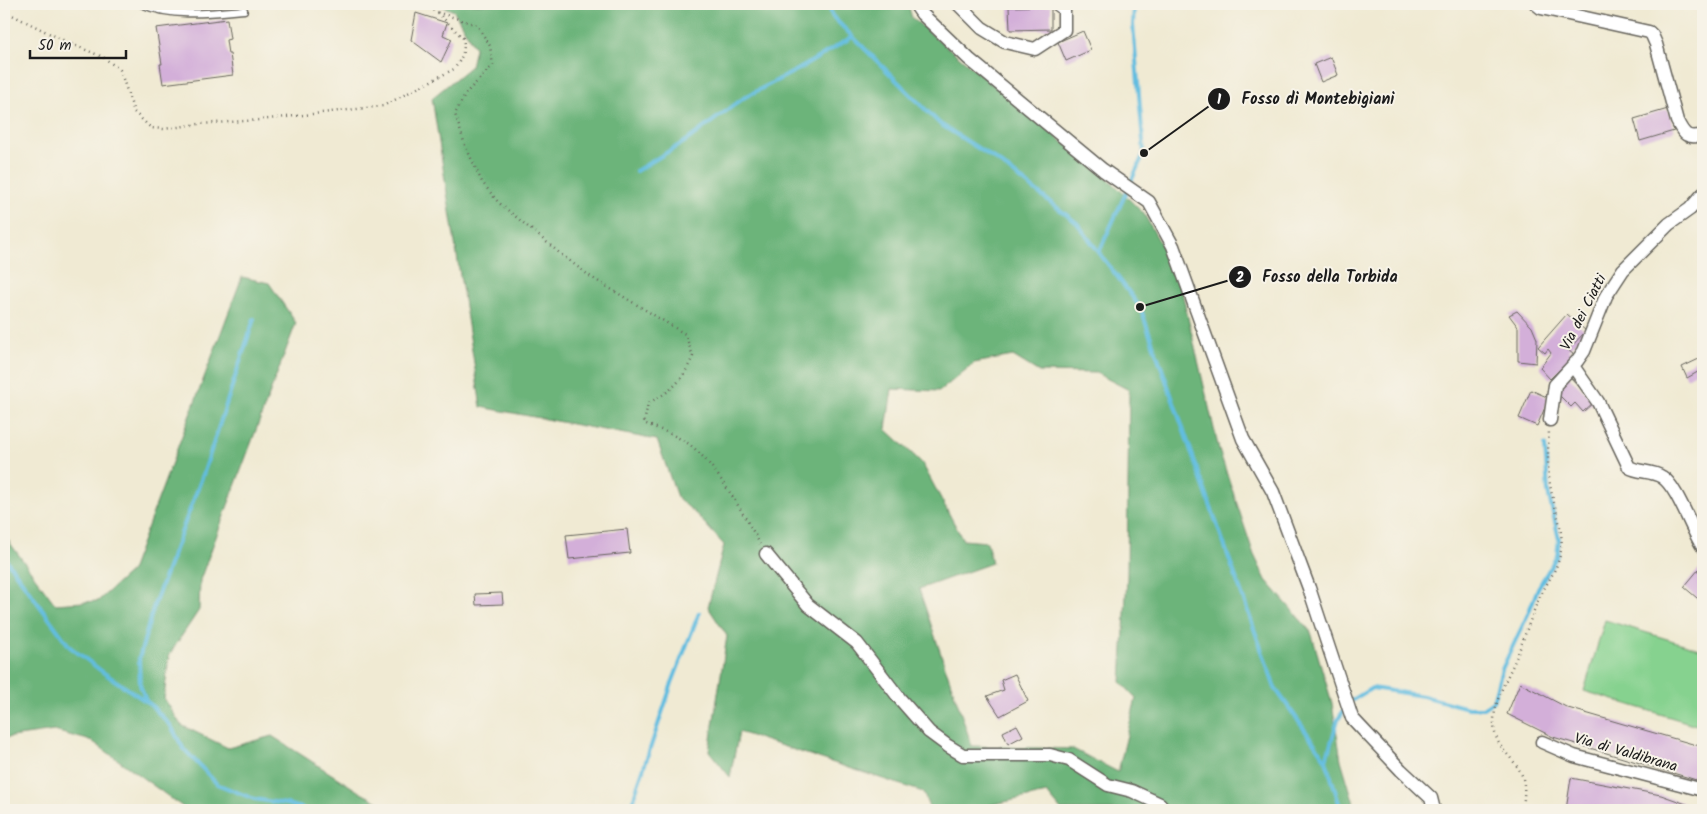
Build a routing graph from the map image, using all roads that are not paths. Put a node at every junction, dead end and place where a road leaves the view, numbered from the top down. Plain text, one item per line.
1 (141, 4) edge
2 (915, 4) edge
3 (958, 4) edge
4 (1057, 4) edge
5 (1536, 4) edge
6 (244, 10) dead end
7 (1703, 134) edge
8 (1703, 194) edge
9 (1573, 366) junction
10 (1550, 420) road end
11 (1703, 546) edge
12 (766, 554) road end
13 (1542, 742) dead end
14 (1703, 790) edge
15 (1165, 810) edge
16 (1434, 810) edge

1 - 6 lane
2 - 16 street
3 - 4 street
5 - 7 street
8 - 9 street, Via dei Ciatti
9 - 10 street
9 - 11 street, Via dei Ciatti
12 - 15 street
13 - 14 street, Via di Valdibrana

